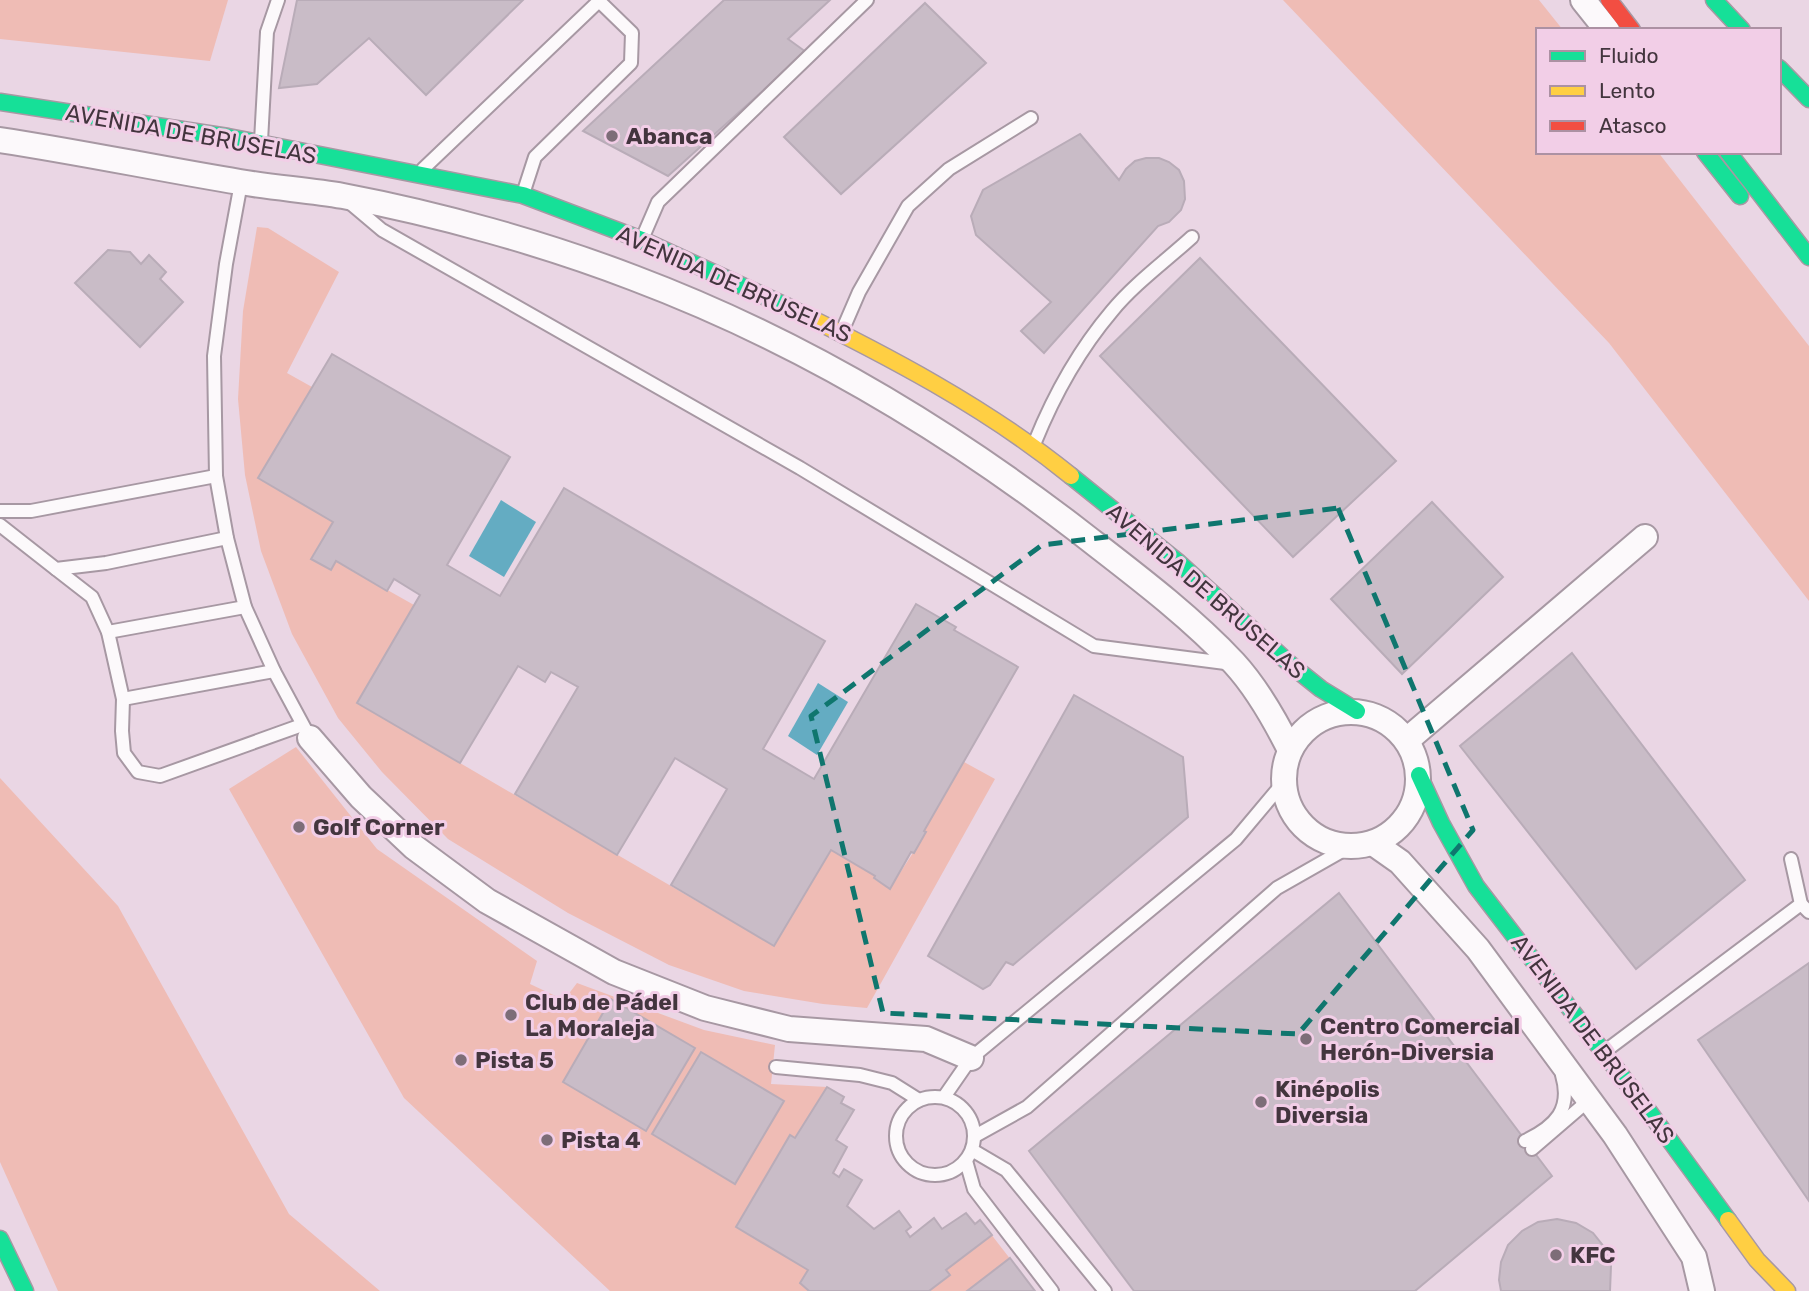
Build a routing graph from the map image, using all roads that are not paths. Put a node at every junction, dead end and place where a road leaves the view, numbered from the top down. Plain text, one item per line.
1 (278, 0) edge
2 (867, 0) edge
3 (1583, 0) edge
4 (1609, 0) edge
5 (1714, 0) edge
6 (599, 1) edge
7 (1605, 28) edge
8 (1630, 28) edge
9 (1740, 28) edge
10 (1781, 70) edge
11 (1809, 99) edge
12 (0, 102) edge
13 (1031, 118) dead end
14 (0, 140) edge
15 (261, 144) junction
16 (1707, 154) edge
17 (1729, 154) edge
18 (418, 173) junction
19 (241, 183) junction
20 (523, 195) junction
21 (342, 196) junction
22 (1748, 206) dead end
23 (1192, 237) dead end
24 (1774, 239) dead end
25 (642, 240) junction
26 (1805, 263) edge
27 (841, 333) junction
28 (1033, 445) junction
29 (216, 476) junction
30 (0, 511) edge
31 (0, 525) edge
32 (1645, 537) dead end
33 (227, 538) junction
34 (56, 569) junction
35 (245, 607) junction
36 (108, 632) junction
37 (1235, 664) junction
38 (274, 671) junction
39 (123, 699) junction
40 (1357, 711) junction
41 (306, 731) junction
42 (1407, 740) junction
43 (1290, 750) junction
44 (1419, 775) junction
45 (1283, 783) junction
46 (1361, 845) junction
47 (1791, 859) dead end
48 (1805, 908) edge
49 (1604, 1052) junction
50 (1557, 1057) junction
51 (971, 1058) junction
52 (776, 1067) dead end
53 (944, 1097) junction
54 (919, 1100) junction
55 (1589, 1100) junction
56 (975, 1136) junction
57 (969, 1155) junction
58 (0, 1240) edge
59 (25, 1291) edge
60 (1052, 1291) edge
61 (1105, 1291) edge
62 (1702, 1291) edge
63 (1787, 1291) edge

1 - 15 lane
2 - 25 lane
3 - 7 street
4 - 8 main road
5 - 9 main road
6 - 18 lane
6 - 20 lane
10 - 11 main road
12 - 15 main road, AVENIDA DE BRUSELAS
13 - 27 lane
14 - 19 street, AVENIDA DE BRUSELAS
15 - 18 main road, AVENIDA DE BRUSELAS
16 - 22 main road
17 - 26 main road
18 - 20 main road, AVENIDA DE BRUSELAS
19 - 21 street, AVENIDA DE BRUSELAS
19 - 29 lane
20 - 25 main road, AVENIDA DE BRUSELAS
21 - 37 lane
21 - 37 street, AVENIDA DE BRUSELAS
23 - 28 lane
24 - 26 main road
25 - 27 main road, AVENIDA DE BRUSELAS
27 - 28 main road, AVENIDA DE BRUSELAS
28 - 40 main road, AVENIDA DE BRUSELAS
29 - 30 lane
29 - 33 lane
31 - 34 lane
32 - 42 street
33 - 34 lane
33 - 35 lane
34 - 36 lane
35 - 36 lane
35 - 38 lane
36 - 39 lane
37 - 43 street, AVENIDA DE BRUSELAS
38 - 39 lane
38 - 41 lane
39 - 41 lane
40 - 42 street
40 - 43 street
41 - 51 street
42 - 44 street
43 - 45 street
44 - 46 street
44 - 49 main road, AVENIDA DE BRUSELAS
45 - 46 street
45 - 51 lane
46 - 50 street, AVENIDA DE BRUSELAS
46 - 56 lane
47 - 48 lane
48 - 49 lane
49 - 63 main road, AVENIDA DE BRUSELAS
50 - 55 street, AVENIDA DE BRUSELAS
50 - 55 lane
51 - 53 lane
52 - 54 lane
53 - 54 lane
53 - 56 lane
54 - 57 lane
55 - 62 street, AVENIDA DE BRUSELAS
56 - 57 lane
57 - 60 lane
57 - 61 lane
58 - 59 main road

